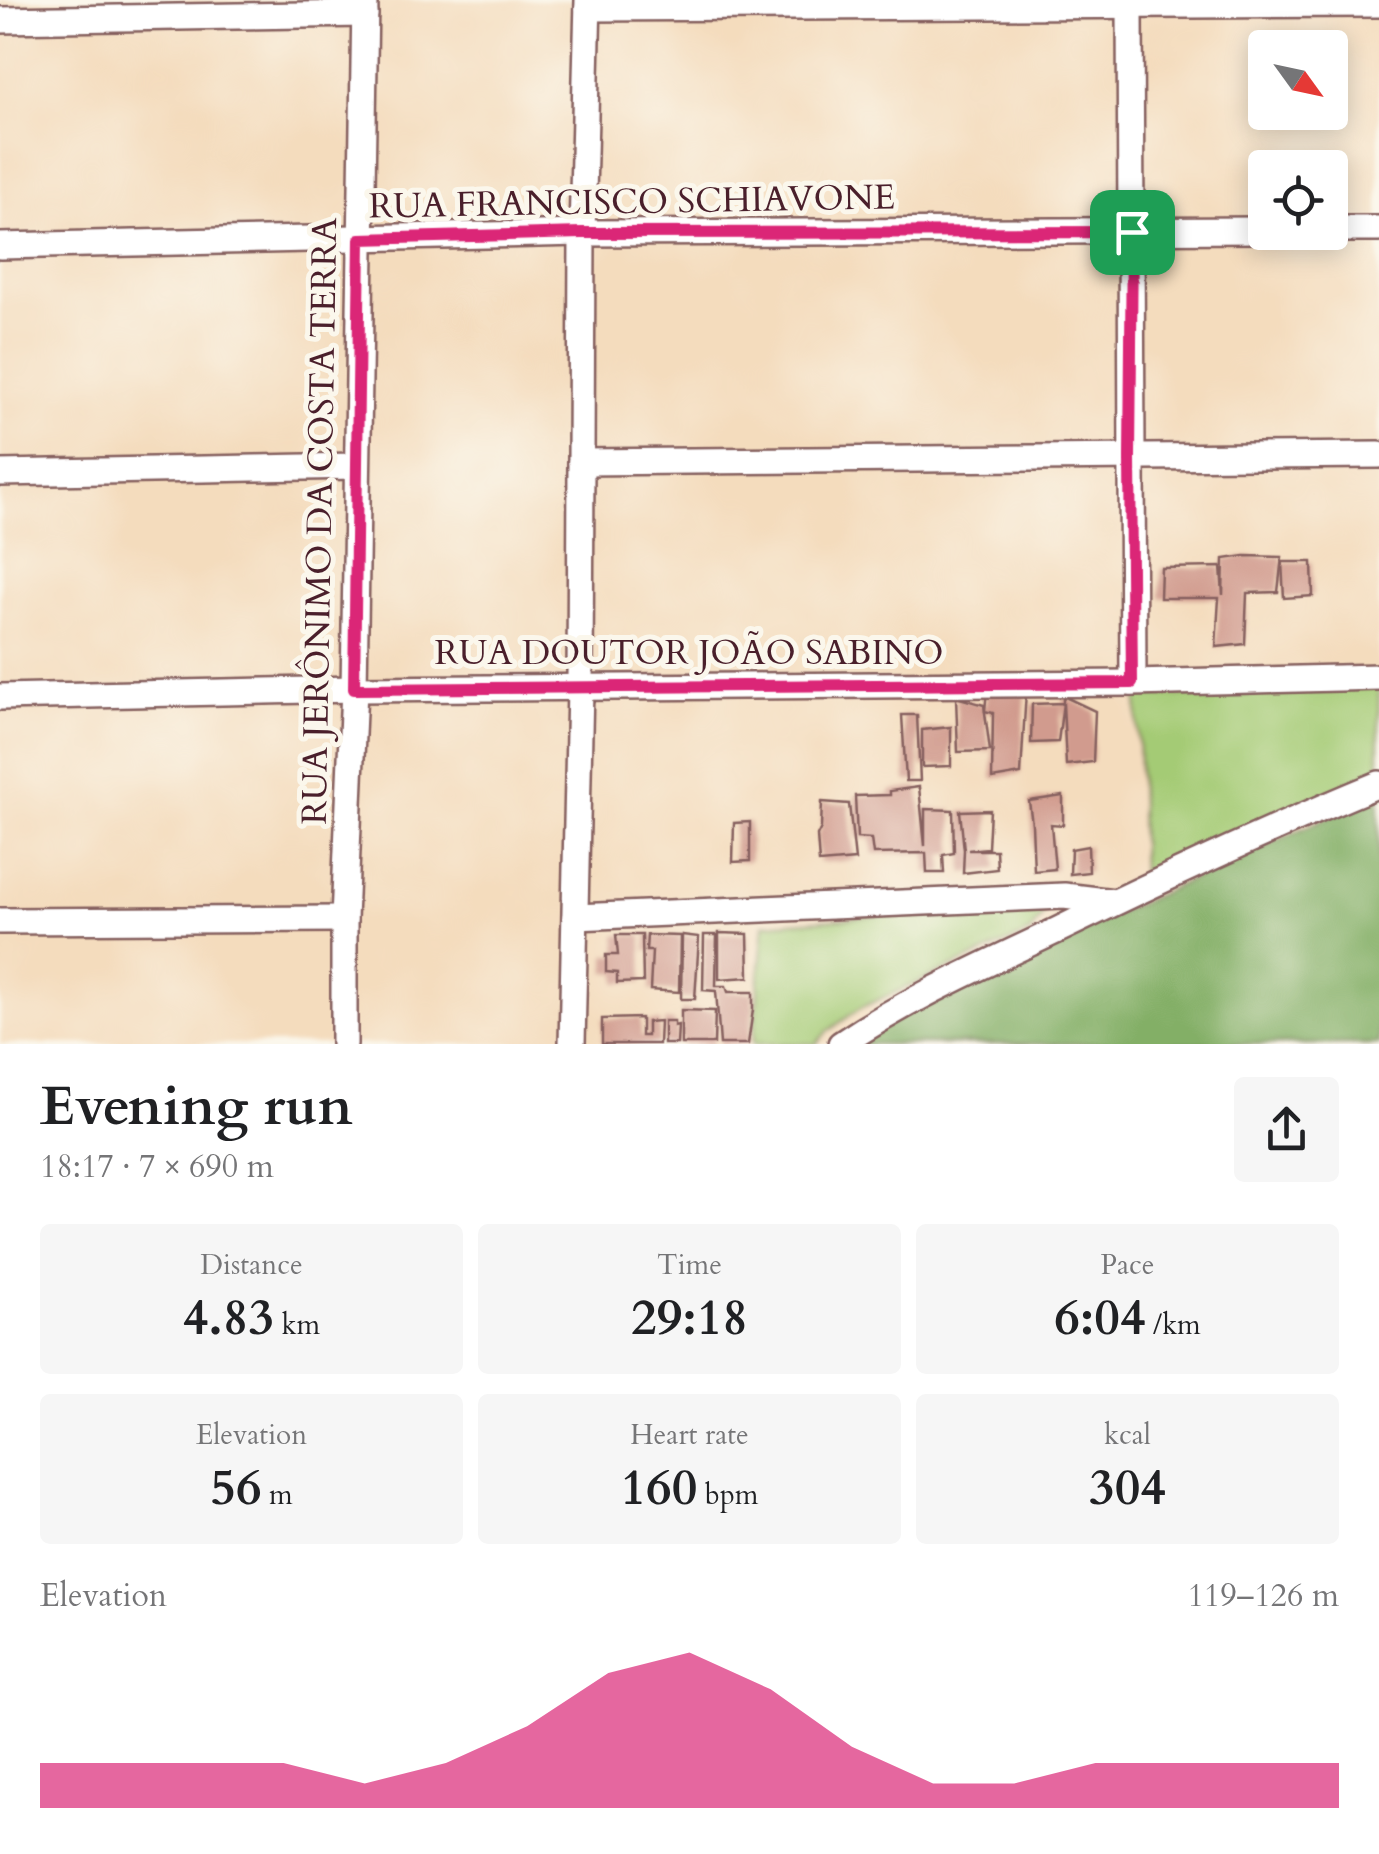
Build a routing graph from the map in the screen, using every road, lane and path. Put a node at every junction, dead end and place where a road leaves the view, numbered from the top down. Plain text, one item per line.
1 (588, 4) edge
2 (1379, 4) edge
3 (1130, 6) junction
4 (365, 7) edge
5 (0, 20) edge
6 (1379, 229) edge
7 (1248, 230) edge
8 (1348, 230) edge
9 (1132, 232) junction
10 (582, 233) junction
11 (360, 239) junction
12 (0, 246) edge
13 (1379, 455) edge
14 (1130, 458) junction
15 (581, 462) junction
16 (356, 466) junction
17 (0, 473) edge
18 (1379, 677) edge
19 (1132, 683) junction
20 (580, 688) junction
21 (354, 689) junction
22 (0, 697) edge
23 (1379, 784) edge
24 (1115, 902) junction
25 (575, 917) junction
26 (344, 919) junction
27 (0, 922) edge
28 (344, 1044) edge
29 (572, 1044) edge
30 (841, 1044) edge

1 - 3 street
1 - 10 street
2 - 3 street
3 - 9 street
4 - 5 street
4 - 11 street, RUA JERÔNIMO DA COSTA TERRA
6 - 8 street
7 - 9 street, RUA FRANCISCO SCHIAVONE
9 - 10 street, RUA FRANCISCO SCHIAVONE
9 - 14 street
10 - 11 street, RUA FRANCISCO SCHIAVONE
10 - 15 street
11 - 12 street, RUA FRANCISCO SCHIAVONE
11 - 16 street, RUA JERÔNIMO DA COSTA TERRA
13 - 14 street
14 - 15 street
14 - 19 street
15 - 20 street
16 - 17 street
16 - 21 street, RUA JERÔNIMO DA COSTA TERRA
18 - 19 street, RUA DOUTOR JOÃO SABINO
19 - 20 street, RUA DOUTOR JOÃO SABINO
20 - 21 street, RUA DOUTOR JOÃO SABINO
20 - 25 street
21 - 22 street, RUA DOUTOR JOÃO SABINO
21 - 26 street, RUA JERÔNIMO DA COSTA TERRA
23 - 24 street
24 - 25 street
24 - 30 street
25 - 29 street
26 - 27 street
26 - 28 street, RUA JERÔNIMO DA COSTA TERRA

